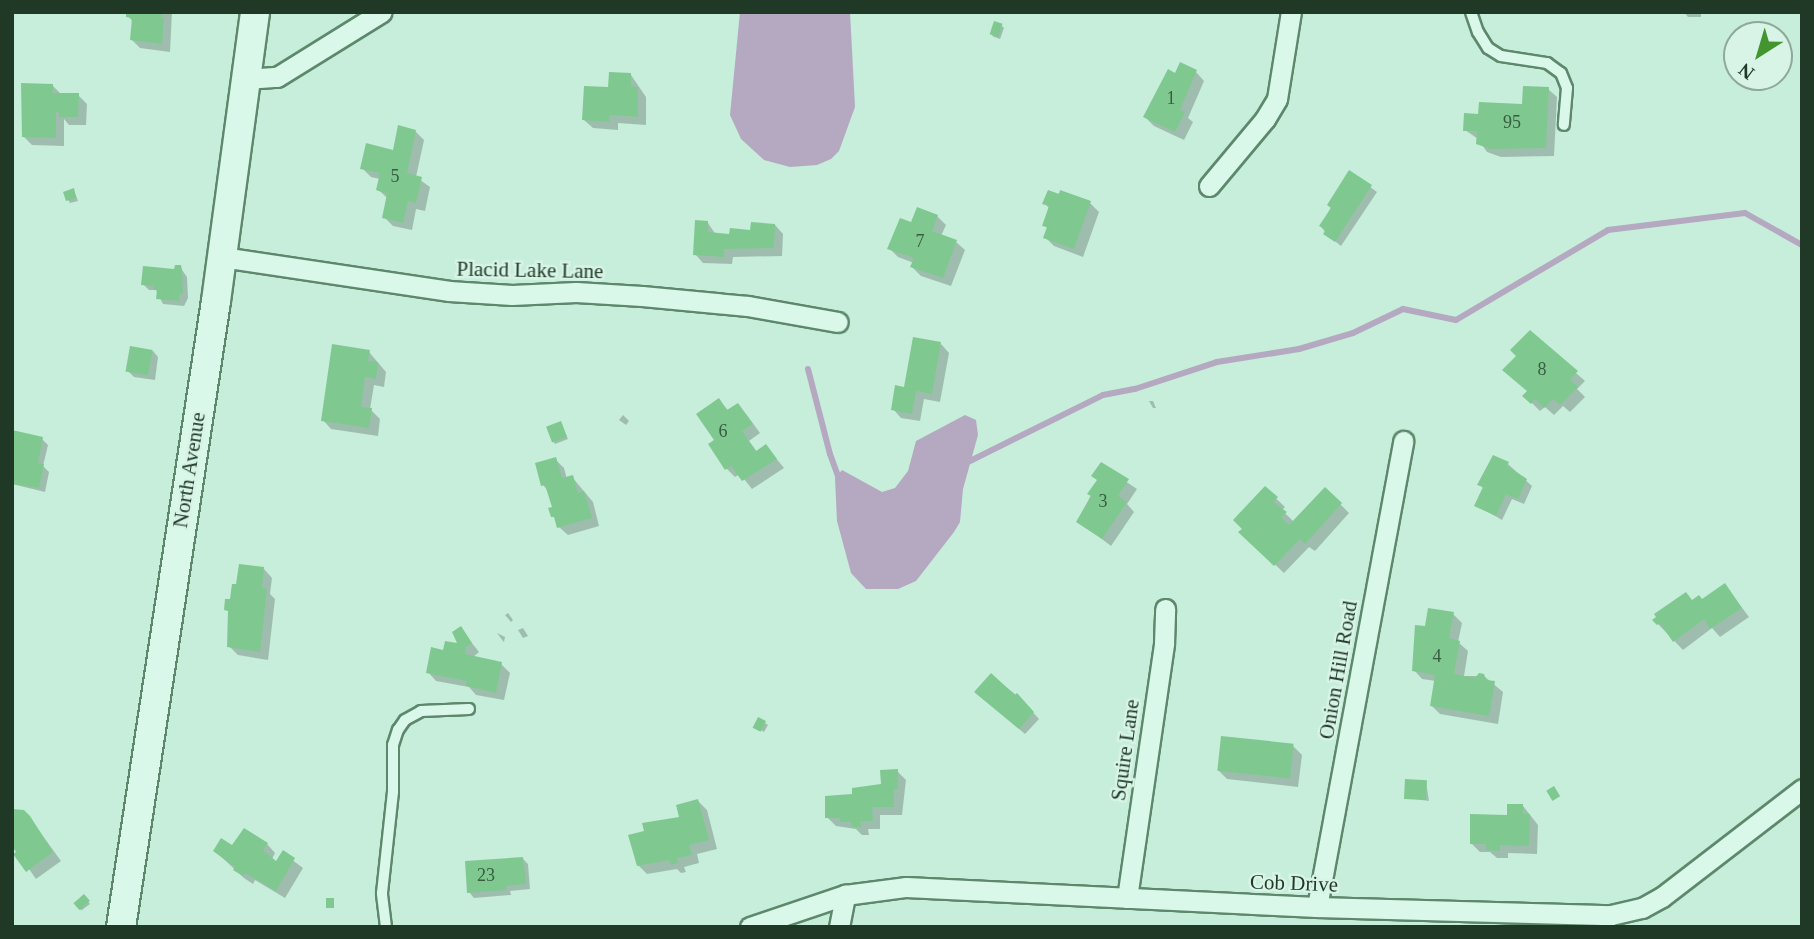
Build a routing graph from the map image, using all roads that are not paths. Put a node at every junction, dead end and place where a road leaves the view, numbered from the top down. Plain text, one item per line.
1 (254, 12) edge
2 (382, 12) edge
3 (1291, 12) edge
4 (1471, 12) edge
5 (246, 79) junction
6 (1564, 125) dead end
7 (1209, 186) dead end
8 (222, 257) junction
9 (838, 322) dead end
10 (1403, 441) dead end
11 (1166, 609) dead end
12 (468, 709) dead end
13 (1802, 789) edge
14 (845, 895) junction
15 (1127, 898) junction
16 (1317, 907) junction
17 (121, 927) edge
18 (386, 927) edge
19 (750, 927) edge
20 (839, 927) edge

1 - 5 street, North Avenue
2 - 5 street
3 - 7 street
4 - 6 lane
5 - 8 street, North Avenue
8 - 9 street, Placid Lake Lane
8 - 17 street, North Avenue
10 - 16 street, Onion Hill Road
11 - 15 street, Squire Lane
12 - 18 lane
13 - 16 street, Cob Drive
14 - 15 street, Cob Drive
14 - 19 street, Cob Drive
14 - 20 street
15 - 16 street, Cob Drive

